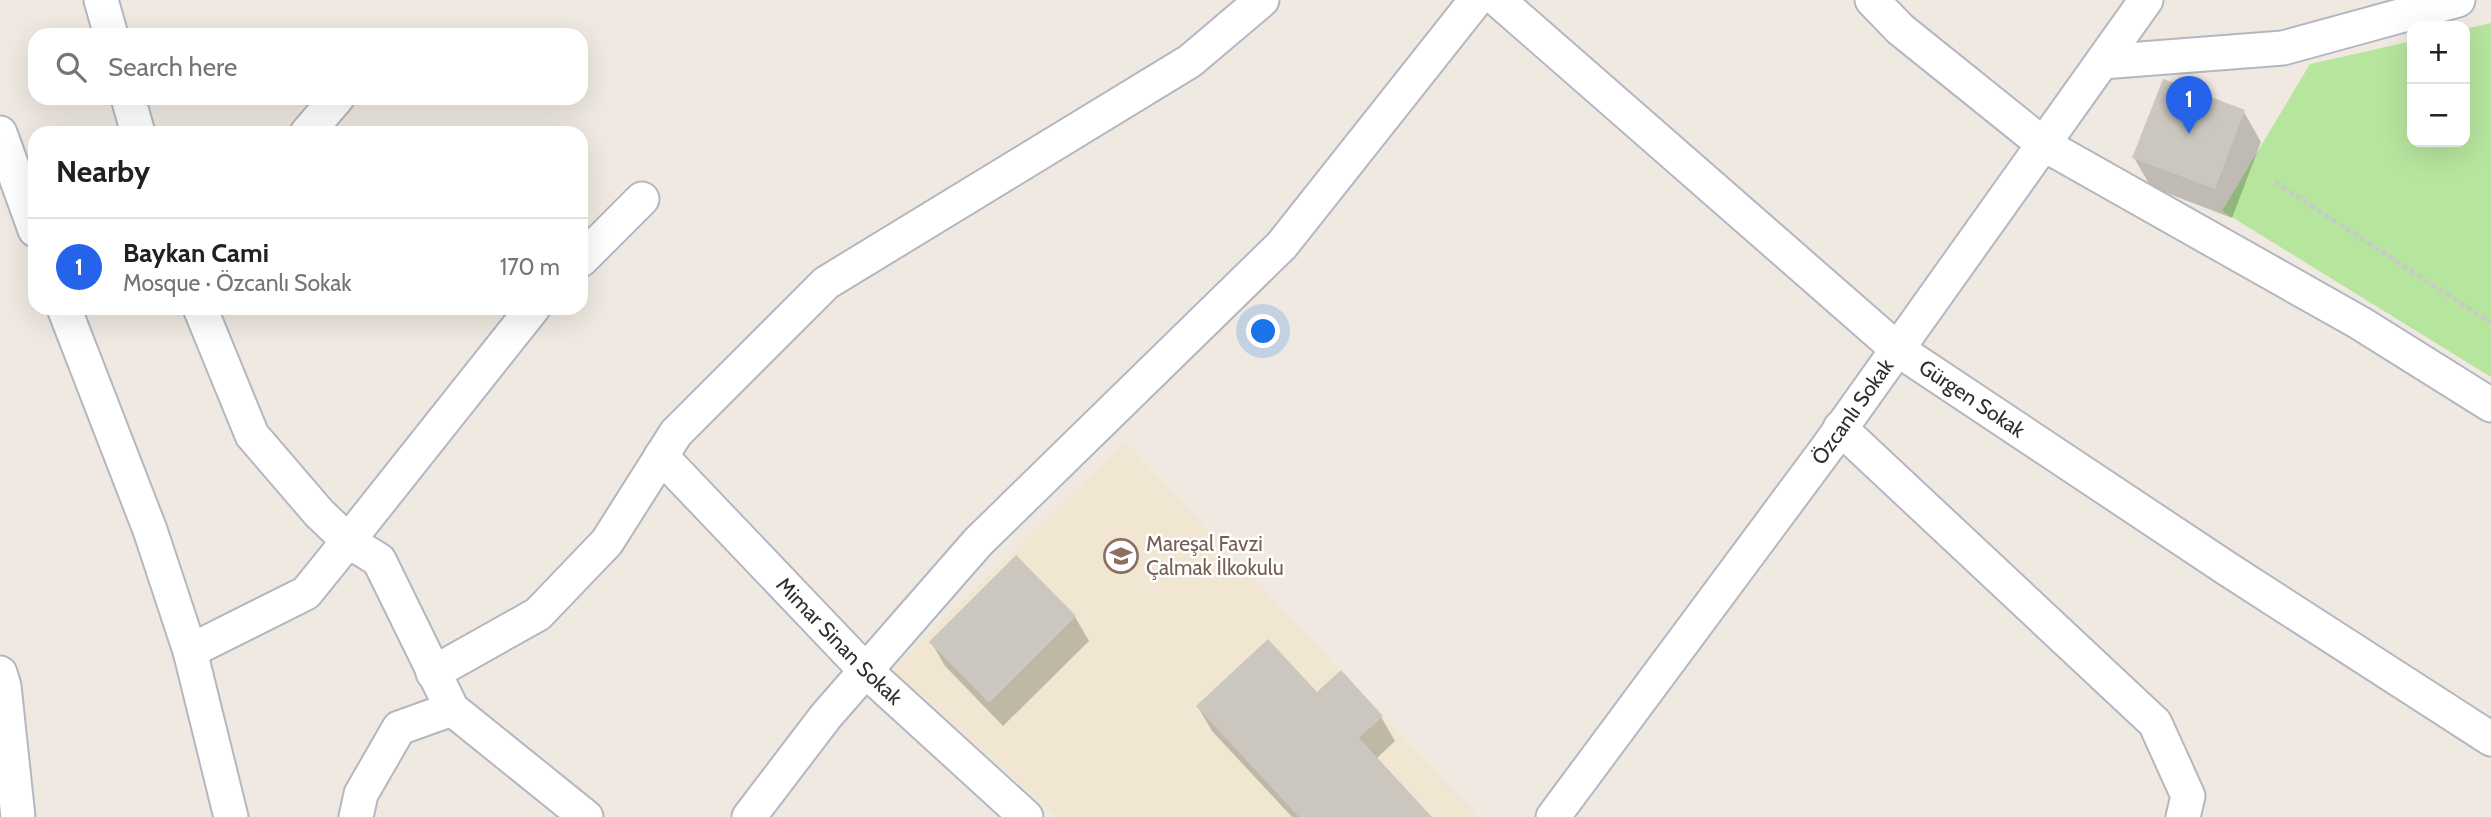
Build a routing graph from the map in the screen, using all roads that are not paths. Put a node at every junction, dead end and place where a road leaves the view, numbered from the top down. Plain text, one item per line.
1 (101, 0) edge
2 (1262, 0) edge
3 (1476, 0) edge
4 (1498, 0) edge
5 (1872, 0) edge
6 (2146, 0) edge
7 (2458, 0) edge
8 (109, 28) edge
9 (2102, 62) junction
10 (130, 105) edge
11 (331, 105) edge
12 (136, 126) edge
13 (313, 126) edge
14 (0, 133) edge
15 (2043, 144) junction
16 (642, 199) dead end
17 (28, 211) edge
18 (588, 253) edge
19 (67, 315) edge
20 (203, 315) edge
21 (527, 315) edge
22 (1897, 349) junction
23 (2491, 405) edge
24 (1840, 429) junction
25 (662, 456) junction
26 (348, 541) junction
27 (190, 651) junction
28 (866, 671) junction
29 (0, 673) edge
30 (433, 673) junction
31 (452, 709) junction
32 (2491, 739) edge
33 (18, 817) edge
34 (231, 817) edge
35 (356, 817) edge
36 (586, 817) edge
37 (749, 817) edge
38 (1026, 817) edge
39 (1553, 817) edge
40 (2183, 817) edge

1 - 8 street
2 - 25 street
3 - 28 street
4 - 22 street, Gürgen Sokak
5 - 15 street
6 - 9 street, Özcanlı Sokak
7 - 9 street
9 - 15 street, Özcanlı Sokak
10 - 12 street
11 - 13 street
14 - 17 street
15 - 22 street, Özcanlı Sokak
15 - 23 street
16 - 18 street
19 - 27 street
20 - 26 street
21 - 26 street
22 - 24 street, Özcanlı Sokak
22 - 32 street, Gürgen Sokak
24 - 39 street, Özcanlı Sokak
24 - 40 street
25 - 28 street, Mimar Sinan Sokak
25 - 30 street
26 - 27 street
26 - 30 street
27 - 34 street
28 - 37 street
28 - 38 street, Mimar Sinan Sokak
29 - 33 street
30 - 31 street
31 - 35 street
31 - 36 street

